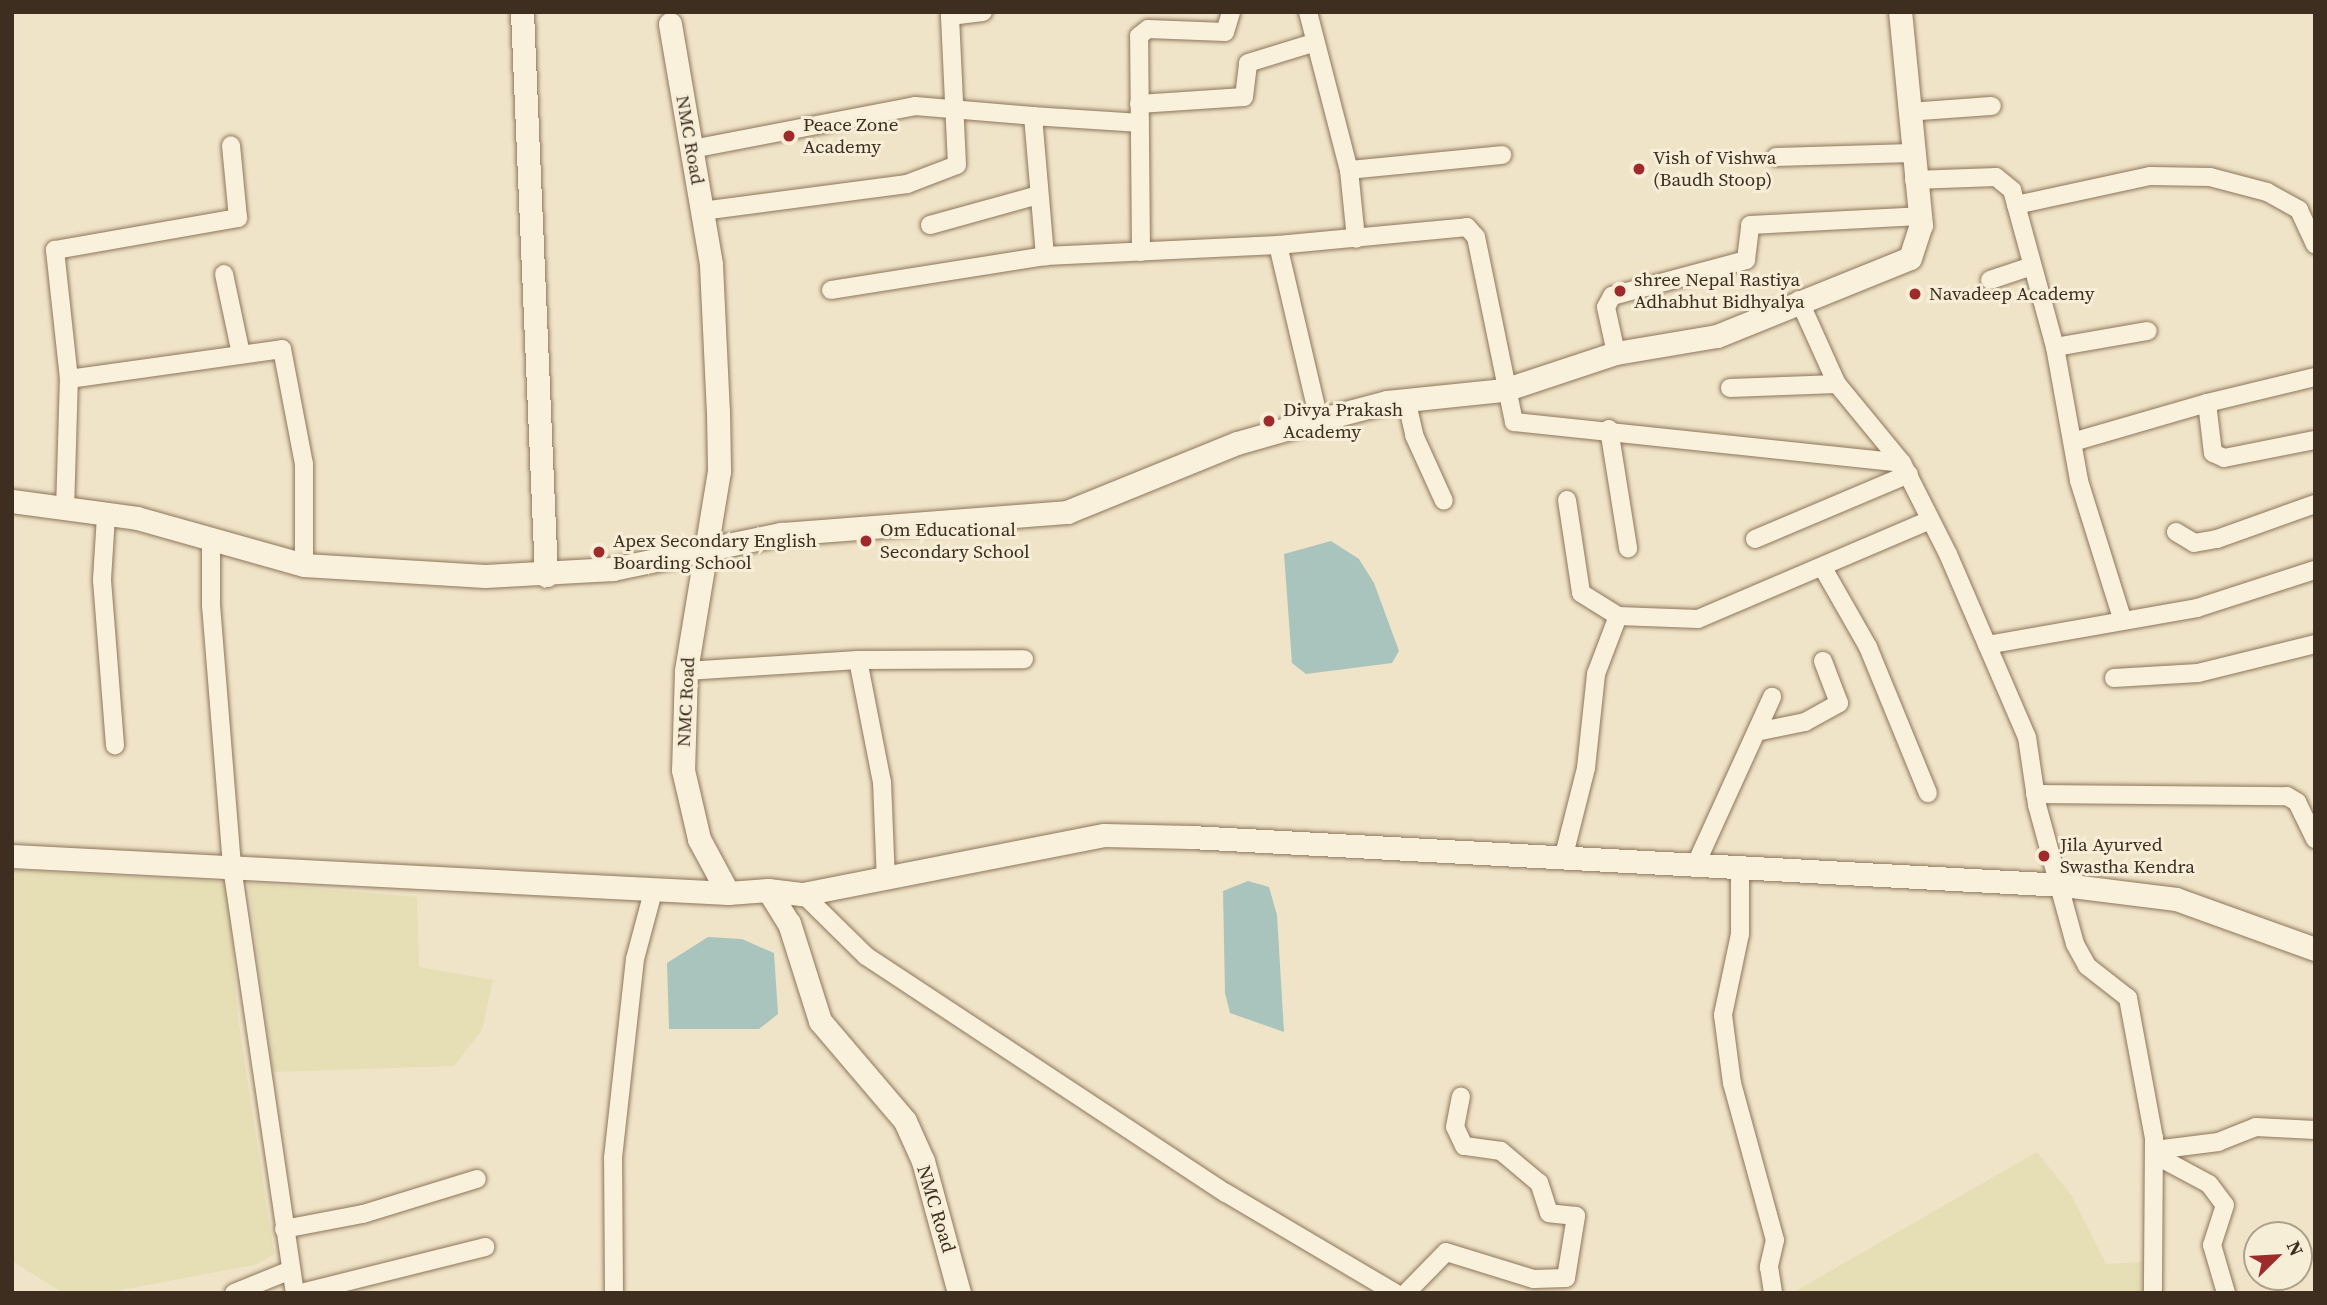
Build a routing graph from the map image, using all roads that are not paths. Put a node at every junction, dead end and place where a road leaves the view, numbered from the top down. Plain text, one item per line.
1 (522, 12) edge
2 (983, 12) edge
3 (1308, 12) edge
4 (1900, 12) edge
5 (1229, 15) edge
6 (669, 18) edge
7 (1313, 43) junction
8 (1139, 104) junction
9 (952, 106) junction
10 (1992, 106) dead end
11 (1908, 112) junction
12 (1033, 116) junction
13 (1140, 123) junction
14 (231, 145) dead end
15 (692, 149) junction
16 (1912, 153) junction
17 (1503, 155) dead end
18 (1776, 157) dead end
19 (1349, 170) junction
20 (1914, 180) junction
21 (1038, 195) junction
22 (2016, 205) junction
23 (702, 211) junction
24 (1920, 216) junction
25 (930, 225) dead end
26 (1356, 239) junction
27 (1278, 245) junction
28 (2315, 245) edge
29 (1141, 252) junction
30 (1045, 256) junction
31 (2032, 266) junction
32 (224, 274) dead end
33 (1990, 280) dead end
34 (831, 290) dead end
35 (1799, 300) junction
36 (2148, 331) dead end
37 (2054, 346) junction
38 (1616, 353) junction
39 (241, 354) junction
40 (2315, 377) edge
41 (69, 379) junction
42 (1837, 384) junction
43 (1730, 388) dead end
44 (1504, 390) junction
45 (1406, 399) junction
46 (2207, 403) junction
47 (1319, 420) junction
48 (1609, 429) junction
49 (2315, 440) edge
50 (2076, 441) junction
51 (1905, 468) junction
52 (1567, 500) dead end
53 (12, 501) edge
54 (1444, 501) dead end
55 (2315, 504) edge
56 (65, 511) junction
57 (106, 516) junction
58 (1930, 520) junction
59 (2176, 532) dead end
60 (211, 537) junction
61 (1755, 539) dead end
62 (1628, 548) dead end
63 (704, 551) junction
64 (304, 565) junction
65 (1823, 568) junction
66 (2315, 570) edge
67 (546, 575) junction
68 (1618, 617) junction
69 (2122, 618) junction
70 (1987, 645) junction
71 (2315, 645) edge
72 (1024, 659) dead end
73 (858, 660) junction
74 (1823, 662) dead end
75 (686, 671) junction
76 (2114, 678) dead end
77 (1772, 697) dead end
78 (1761, 730) junction
79 (115, 745) dead end
80 (1928, 793) dead end
81 (2035, 794) junction
82 (2315, 839) edge
83 (12, 856) edge
84 (1563, 859) junction
85 (1695, 866) junction
86 (232, 867) junction
87 (1740, 868) junction
88 (886, 880) junction
89 (2056, 885) junction
90 (654, 888) junction
91 (768, 890) junction
92 (728, 893) junction
93 (803, 894) junction
94 (2315, 949) edge
95 (1461, 1097) dead end
96 (2315, 1130) edge
97 (2155, 1153) junction
98 (477, 1179) dead end
99 (284, 1229) junction
100 (485, 1247) dead end
101 (291, 1270) junction
102 (234, 1293) edge
103 (295, 1293) edge
104 (301, 1293) edge
105 (614, 1293) edge
106 (959, 1293) edge
107 (1395, 1293) edge
108 (1406, 1293) edge
109 (1773, 1293) edge
110 (2153, 1293) edge
111 (2226, 1293) edge

1 - 67 street
2 - 9 street
3 - 7 street
4 - 11 street
5 - 8 street
6 - 15 street, NMC Road
7 - 8 street
7 - 19 street
8 - 13 street
9 - 12 street
9 - 15 street
9 - 23 street
10 - 11 street
11 - 16 street
12 - 13 street
12 - 21 street
13 - 29 street
14 - 41 street
15 - 23 street, NMC Road
16 - 18 street
16 - 20 street
17 - 19 street
19 - 26 street
20 - 22 street
20 - 24 street
21 - 25 street
21 - 30 street
22 - 28 street
22 - 31 street
23 - 63 street, NMC Road
24 - 35 street
24 - 38 street
26 - 27 street
26 - 44 street
27 - 29 street
27 - 47 street
29 - 30 street
30 - 34 street
31 - 33 street
31 - 37 street
32 - 39 street
35 - 38 street
35 - 42 street
36 - 37 street
37 - 50 street
38 - 44 street
39 - 41 street
39 - 64 street
40 - 46 street
41 - 56 street
42 - 43 street
42 - 51 street
44 - 45 street
44 - 48 street
45 - 47 street
45 - 54 street
46 - 49 street
46 - 50 street
47 - 63 street
48 - 51 street
48 - 62 street
50 - 69 street
51 - 58 street
51 - 61 street
52 - 68 street
53 - 56 street
55 - 59 street
56 - 57 street
57 - 60 street
57 - 79 street
58 - 65 street
58 - 70 street
60 - 64 street
60 - 86 street
63 - 67 street
63 - 75 street, NMC Road
64 - 67 street
65 - 68 street
65 - 80 street
66 - 69 street
68 - 84 street
69 - 70 street
70 - 81 street
71 - 76 street
72 - 73 street
73 - 75 street
73 - 88 street
74 - 78 street
75 - 92 street, NMC Road
77 - 78 street
78 - 85 street
81 - 82 street
81 - 89 street
83 - 86 street
84 - 85 street
84 - 88 street
85 - 87 street
86 - 90 street
86 - 99 street
87 - 89 street
87 - 109 street
88 - 93 street
89 - 94 street
89 - 97 street
90 - 92 street
90 - 105 street
91 - 92 street
91 - 93 street
91 - 106 street, NMC Road
93 - 107 street
95 - 108 street
96 - 97 street
97 - 110 street
97 - 111 street
98 - 99 street
99 - 101 street
100 - 104 street
101 - 102 street
101 - 103 street

